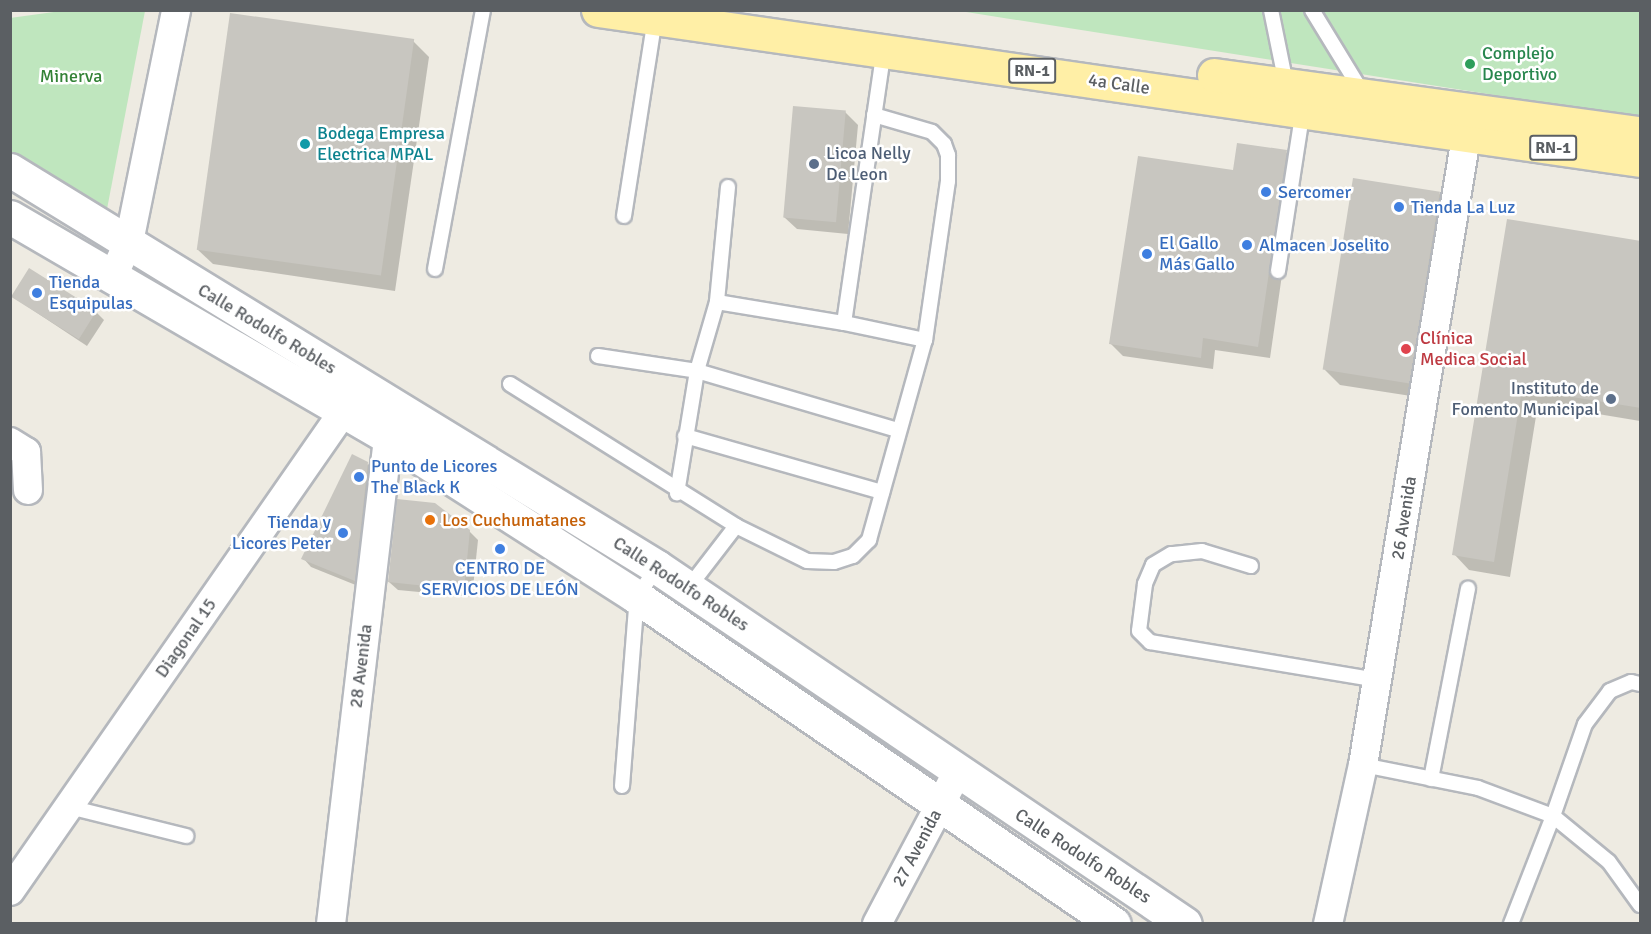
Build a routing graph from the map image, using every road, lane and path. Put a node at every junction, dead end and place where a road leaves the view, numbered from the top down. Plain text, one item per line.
1 (177, 10) edge
2 (483, 10) edge
3 (598, 10) edge
4 (738, 10) edge
5 (1270, 10) edge
6 (1312, 10) edge
7 (655, 18) junction
8 (884, 50) junction
9 (1365, 96) junction
10 (1294, 97) junction
11 (874, 115) junction
12 (1468, 122) junction
13 (1641, 133) edge
14 (1641, 160) edge
15 (10, 171) edge
16 (728, 187) dead end
17 (624, 216) dead end
18 (10, 217) edge
19 (129, 242) junction
20 (435, 269) dead end
21 (1278, 272) dead end
22 (112, 278) junction
23 (717, 302) junction
24 (844, 323) junction
25 (925, 340) junction
26 (598, 356) dead end
27 (697, 371) junction
28 (510, 384) dead end
29 (361, 386) junction
30 (342, 413) junction
31 (394, 423) junction
32 (898, 430) junction
33 (685, 436) junction
34 (10, 442) edge
35 (28, 490) dead end
36 (882, 492) junction
37 (678, 493) junction
38 (736, 526) junction
39 (1251, 566) dead end
40 (657, 567) junction
41 (689, 588) junction
42 (1468, 589) dead end
43 (637, 597) junction
44 (1377, 680) junction
45 (1641, 684) edge
46 (1363, 765) junction
47 (957, 773) junction
48 (1431, 779) junction
49 (622, 786) dead end
50 (940, 803) junction
51 (69, 807) junction
52 (1553, 816) junction
53 (186, 836) dead end
54 (10, 891) edge
55 (1641, 905) edge
56 (331, 924) edge
57 (877, 924) edge
58 (1114, 924) edge
59 (1185, 924) edge
60 (1328, 924) edge
61 (1511, 924) edge

1 - 19 street
2 - 20 lane
3 - 7 main road, 4a Calle / RN-1
4 - 10 main road, 4a Calle / RN-1
5 - 10 lane
6 - 9 lane
7 - 8 main road, 4a Calle / RN-1
7 - 17 lane
8 - 10 main road, 4a Calle / RN-1
8 - 11 lane
9 - 10 main road, 4a Calle / RN-1
9 - 12 main road, 4a Calle / RN-1
10 - 12 main road, 4a Calle / RN-1
10 - 21 lane
11 - 24 lane
11 - 25 lane
12 - 13 main road, 4a Calle / RN-1
12 - 14 main road, 4a Calle / RN-1
12 - 44 street, 26 Avenida
15 - 19 main road, Calle Rodolfo Robles
16 - 23 lane
18 - 22 main road, Calle Rodolfo Robles
19 - 22 street
19 - 29 main road, Calle Rodolfo Robles
22 - 30 main road, Calle Rodolfo Robles
23 - 24 lane
23 - 27 lane
24 - 25 lane
25 - 32 lane
26 - 27 lane
27 - 32 lane
27 - 33 lane
28 - 37 lane
29 - 30 street, Diagonal 15
29 - 31 main road, Calle Rodolfo Robles
30 - 31 main road, Calle Rodolfo Robles
30 - 51 street, Diagonal 15
31 - 40 main road, Calle Rodolfo Robles
31 - 43 main road, Calle Rodolfo Robles
31 - 56 street, 28 Avenida
32 - 36 lane
33 - 36 lane
33 - 37 lane
34 - 35 street
36 - 38 lane
37 - 38 lane
38 - 41 lane
39 - 44 lane
40 - 41 main road, Calle Rodolfo Robles
40 - 43 lane
41 - 47 main road, Calle Rodolfo Robles
42 - 48 lane
43 - 49 lane
43 - 50 main road, Calle Rodolfo Robles
44 - 46 street, 26 Avenida
45 - 52 lane
46 - 48 lane
46 - 60 street, 26 Avenida
47 - 50 street, 27 Avenida
47 - 59 main road, Calle Rodolfo Robles
48 - 52 lane
50 - 57 street, 27 Avenida
50 - 58 main road, Calle Rodolfo Robles
51 - 53 lane
51 - 54 street, Diagonal 15
52 - 55 lane
52 - 61 lane

